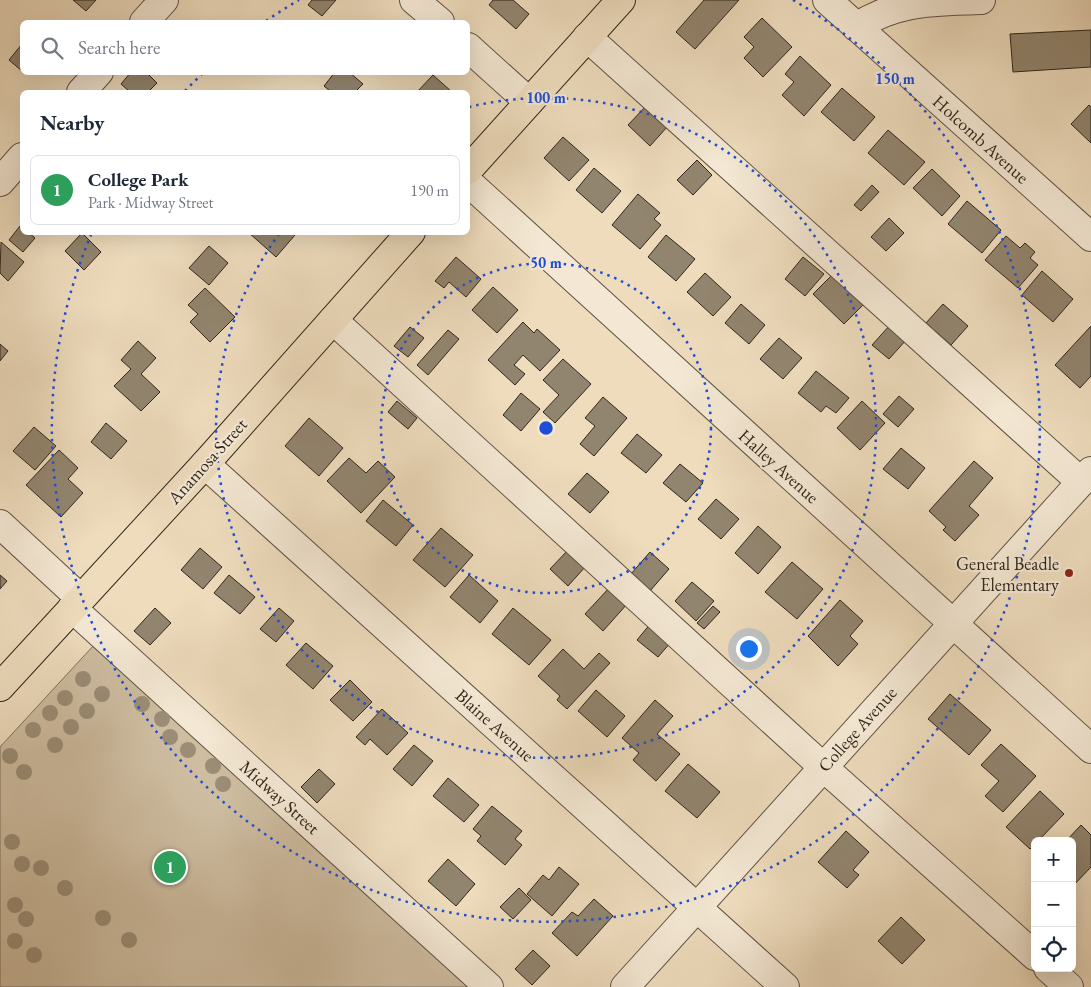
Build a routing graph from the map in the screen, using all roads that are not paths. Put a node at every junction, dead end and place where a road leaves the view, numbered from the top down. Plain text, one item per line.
1 (164, 0) edge
2 (414, 0) edge
3 (621, 0) edge
4 (827, 0) edge
5 (981, 0) edge
6 (146, 20) edge
7 (438, 20) edge
8 (856, 27) junction
9 (587, 37) junction
10 (470, 49) edge
11 (96, 75) edge
12 (83, 90) edge
13 (529, 102) junction
14 (20, 159) edge
15 (470, 168) edge
16 (0, 182) edge
17 (470, 184) edge
18 (408, 235) edge
19 (1091, 237) edge
20 (333, 320) junction
21 (205, 464) junction
22 (1086, 477) edge
23 (0, 524) edge
24 (76, 603) junction
25 (952, 624) junction
26 (0, 687) edge
27 (1091, 750) edge
28 (823, 767) junction
29 (697, 908) junction
30 (1031, 952) edge
31 (1052, 972) edge
32 (489, 987) edge
33 (624, 987) edge
34 (785, 987) edge
35 (1069, 987) edge

1 - 6 street
2 - 7 street
3 - 9 main road
4 - 8 street, Holcomb Avenue
5 - 8 street
8 - 19 street, Holcomb Avenue
9 - 13 main road
9 - 22 street
10 - 13 street
11 - 12 street
13 - 15 main road
14 - 16 street
17 - 25 street, Halley Avenue
18 - 20 main road, Anamosa Street
20 - 21 main road, Anamosa Street
20 - 28 street
21 - 24 main road, Anamosa Street
21 - 29 street, Blaine Avenue
22 - 25 street, College Avenue
23 - 24 street, Midway Street
24 - 26 main road, Anamosa Street
24 - 32 street, Midway Street
25 - 27 street, Halley Avenue
25 - 28 street, College Avenue
28 - 29 street, College Avenue
28 - 30 street
29 - 33 street, College Avenue
29 - 34 street, Blaine Avenue
31 - 35 street

